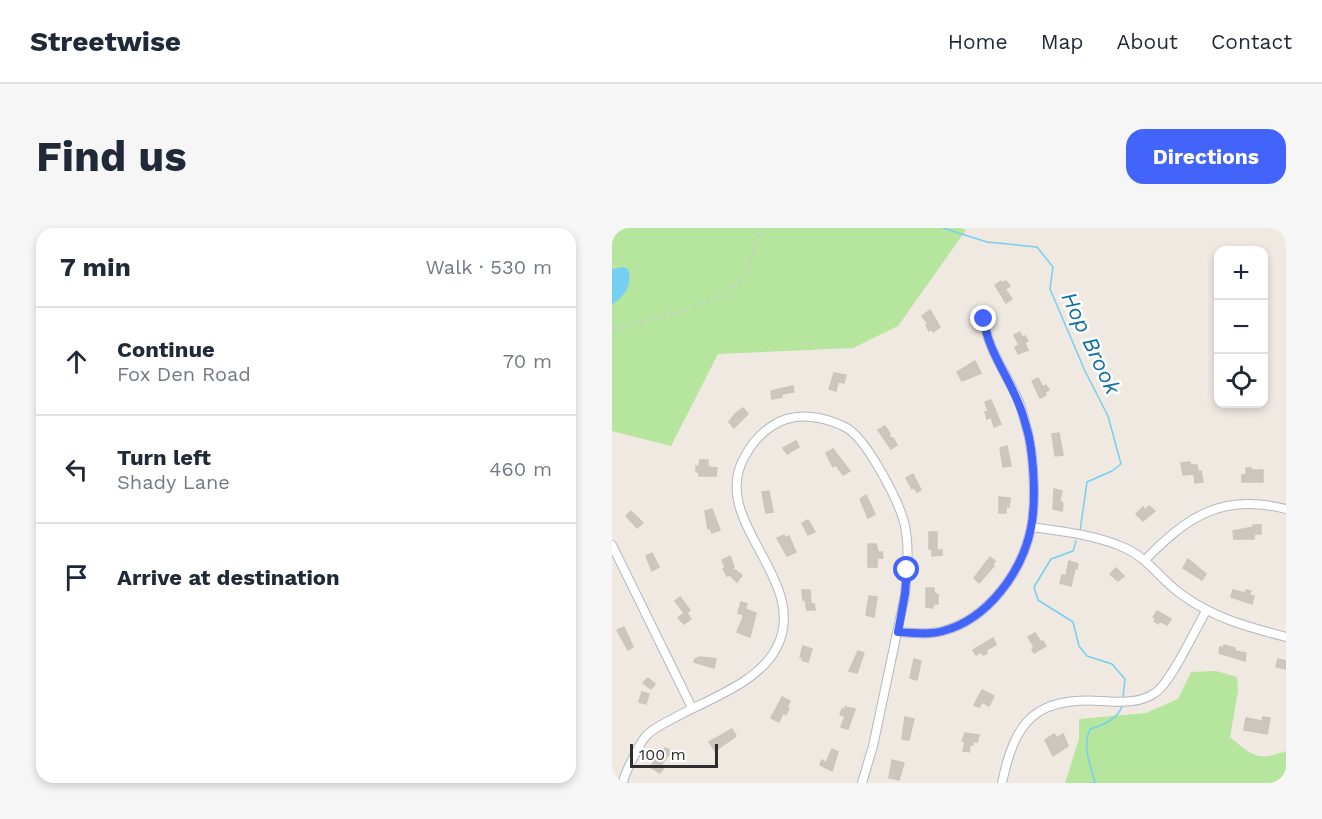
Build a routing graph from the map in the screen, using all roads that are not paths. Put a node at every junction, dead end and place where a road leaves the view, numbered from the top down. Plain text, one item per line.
1 (984, 319) dead end
2 (1286, 509) edge
3 (1031, 527) junction
4 (612, 545) edge
5 (1145, 560) junction
6 (1206, 611) junction
7 (898, 632) junction
8 (1286, 637) edge
9 (692, 708) junction
10 (623, 783) edge
11 (862, 783) edge
12 (1002, 783) edge

1 - 3 street
2 - 5 street
3 - 5 street
3 - 7 street
4 - 9 street
5 - 6 street
6 - 8 street
6 - 12 street
7 - 9 street
7 - 11 street
9 - 10 street

